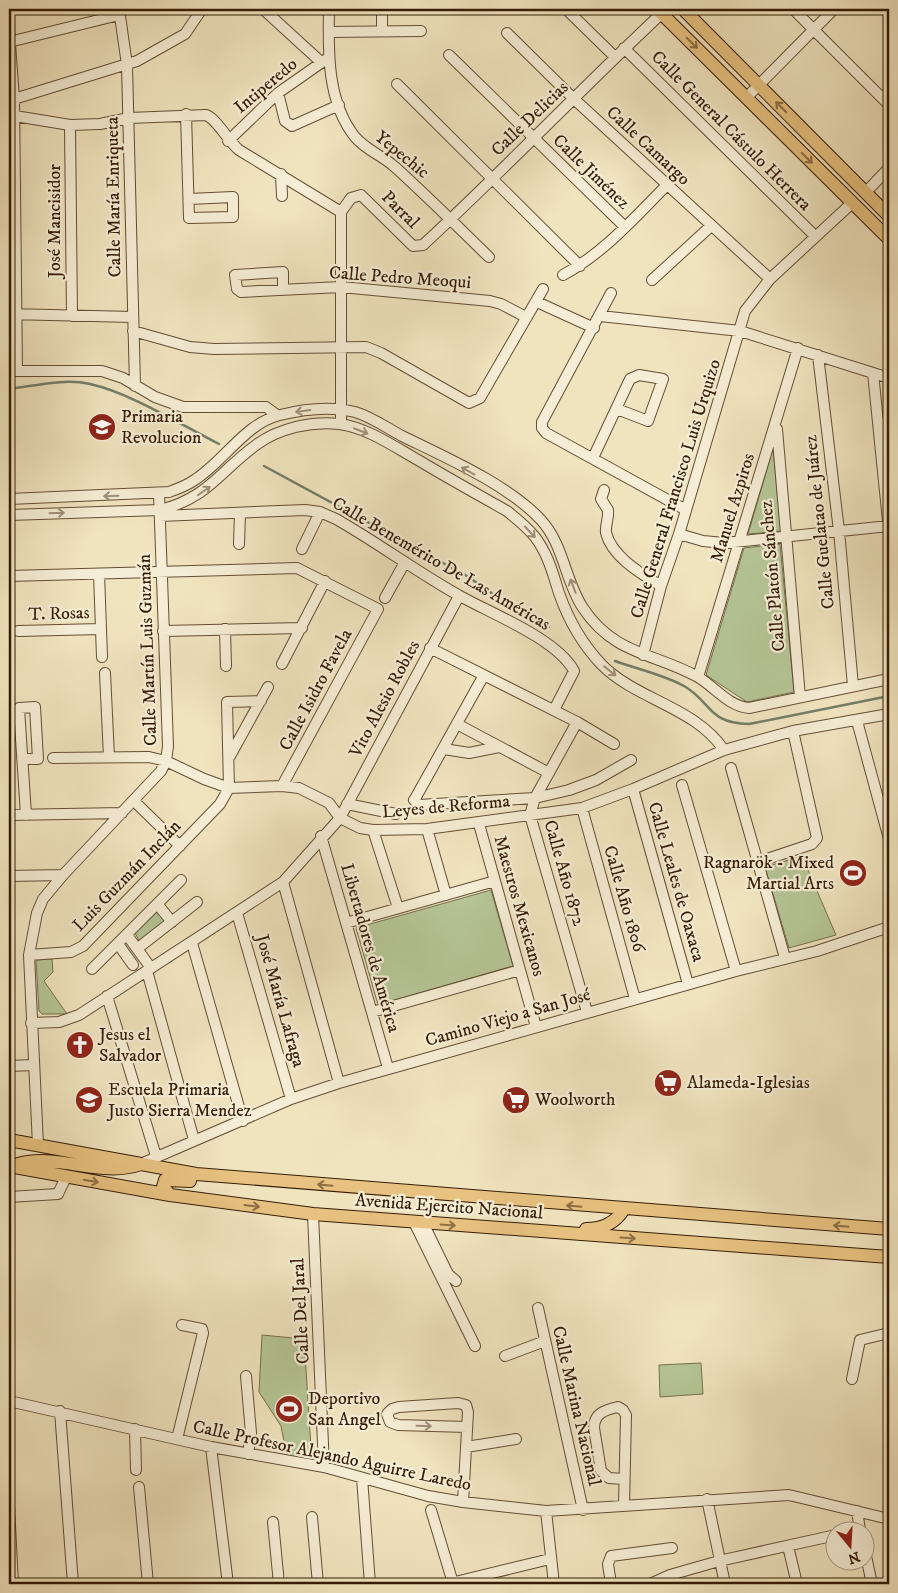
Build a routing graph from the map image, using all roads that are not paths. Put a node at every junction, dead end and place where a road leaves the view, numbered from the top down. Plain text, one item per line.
1 (202, 9) edge
2 (263, 9) edge
3 (329, 9) edge
4 (382, 9) edge
5 (566, 9) edge
6 (683, 9) edge
7 (793, 9) edge
8 (834, 9) edge
9 (660, 11) edge
10 (119, 12) edge
11 (814, 29) junction
12 (9, 30) edge
13 (421, 30) dead end
14 (382, 31) junction
15 (328, 32) junction
16 (507, 33) dead end
17 (9, 42) edge
18 (624, 48) junction
19 (449, 55) dead end
20 (614, 56) junction
21 (324, 60) junction
22 (127, 66) junction
23 (397, 84) dead end
24 (759, 85) junction
25 (278, 93) junction
26 (747, 97) junction
27 (14, 99) junction
28 (574, 99) junction
29 (339, 104) junction
30 (889, 105) edge
31 (186, 114) junction
32 (11, 115) edge
33 (129, 118) junction
34 (70, 125) junction
35 (532, 138) junction
36 (228, 141) junction
37 (889, 168) edge
38 (281, 174) junction
39 (492, 178) junction
40 (667, 185) junction
41 (866, 192) junction
42 (282, 196) dead end
43 (189, 199) junction
44 (852, 203) junction
45 (341, 212) junction
46 (889, 216) edge
47 (450, 220) junction
48 (711, 226) junction
49 (625, 227) junction
50 (12, 232) edge
51 (815, 236) junction
52 (889, 240) edge
53 (419, 246) joint
54 (489, 257) dead end
55 (580, 266) junction
56 (564, 275) dead end
57 (770, 279) junction
58 (652, 280) dead end
59 (341, 287) junction
60 (544, 289) dead end
61 (283, 290) junction
62 (611, 292) dead end
63 (537, 302) junction
64 (13, 314) edge
65 (72, 316) junction
66 (600, 316) junction
67 (133, 317) junction
68 (526, 317) junction
69 (594, 328) junction
70 (133, 331) junction
71 (740, 331) junction
72 (342, 346) junction
73 (798, 348) junction
74 (818, 356) junction
75 (13, 371) edge
76 (873, 373) junction
77 (889, 378) edge
78 (135, 386) junction
79 (340, 409) junction
80 (617, 409) junction
81 (277, 415) junction
82 (776, 422) junction
83 (341, 424) junction
84 (884, 424) edge
85 (593, 458) junction
86 (887, 475) edge
87 (604, 490) dead end
88 (159, 494) junction
89 (9, 499) edge
90 (516, 499) junction
91 (686, 510) junction
92 (507, 511) junction
93 (320, 512) junction
94 (160, 513) junction
95 (240, 513) junction
96 (9, 515) edge
97 (889, 526) edge
98 (889, 531) edge
99 (839, 532) junction
100 (679, 534) junction
101 (785, 537) junction
102 (740, 542) junction
103 (239, 544) dead end
104 (302, 549) dead end
105 (406, 562) junction
106 (163, 572) junction
107 (99, 574) junction
108 (9, 576) edge
109 (325, 581) junction
110 (661, 586) junction
111 (459, 596) junction
112 (385, 598) dead end
113 (583, 608) junction
114 (599, 627) junction
115 (302, 628) junction
116 (101, 629) junction
117 (225, 629) junction
118 (164, 631) junction
119 (18, 632) dead end
120 (582, 639) junction
121 (430, 648) junction
122 (643, 656) junction
123 (102, 657) dead end
124 (282, 664) dead end
125 (226, 666) dead end
126 (105, 673) dead end
127 (484, 675) junction
128 (698, 677) junction
129 (889, 679) edge
130 (853, 686) junction
131 (268, 687) dead end
132 (800, 697) junction
133 (261, 701) junction
134 (554, 710) junction
135 (889, 714) edge
136 (577, 722) junction
137 (857, 722) junction
138 (457, 724) junction
139 (793, 732) junction
140 (614, 744) dead end
141 (498, 747) junction
142 (444, 749) junction
143 (724, 750) junction
144 (109, 757) junction
145 (229, 757) junction
146 (53, 758) dead end
147 (22, 759) junction
148 (166, 760) junction
149 (631, 760) dead end
150 (731, 768) dead end
151 (549, 773) junction
152 (282, 786) junction
153 (682, 786) dead end
154 (230, 788) junction
155 (633, 789) junction
156 (535, 798) junction
157 (134, 801) junction
158 (347, 804) junction
159 (582, 808) junction
160 (122, 813) junction
161 (396, 814) dead end
162 (9, 815) edge
163 (26, 815) junction
164 (530, 816) junction
165 (340, 818) junction
166 (479, 824) junction
167 (427, 829) junction
168 (374, 830) junction
169 (321, 836) junction
170 (889, 839) edge
171 (180, 846) junction
172 (758, 862) junction
173 (62, 875) junction
174 (9, 876) edge
175 (181, 880) dead end
176 (495, 881) junction
177 (284, 882) junction
178 (446, 895) junction
179 (197, 902) dead end
180 (158, 905) junction
181 (398, 908) junction
182 (237, 913) junction
183 (172, 922) junction
184 (346, 923) junction
185 (889, 927) edge
186 (127, 935) junction
187 (192, 943) junction
188 (118, 944) junction
189 (138, 948) junction
190 (29, 955) junction
191 (785, 958) junction
192 (133, 965) dead end
193 (92, 969) dead end
194 (149, 970) junction
195 (520, 970) junction
196 (736, 971) junction
197 (688, 984) junction
198 (108, 996) junction
199 (635, 999) junction
200 (372, 1012) junction
201 (587, 1012) junction
202 (31, 1023) junction
203 (536, 1027) junction
204 (34, 1065) junction
205 (9, 1066) edge
206 (388, 1068) junction
207 (339, 1083) junction
208 (291, 1098) junction
209 (243, 1121) junction
210 (9, 1140) edge
211 (194, 1140) junction
212 (38, 1145) junction
213 (156, 1156) junction
214 (143, 1163) junction
215 (10, 1166) edge
216 (216, 1176) junction
217 (66, 1177) junction
218 (170, 1195) junction
219 (9, 1197) edge
220 (624, 1209) junction
221 (313, 1214) junction
222 (418, 1223) junction
223 (889, 1229) edge
224 (576, 1234) junction
225 (889, 1257) edge
226 (456, 1281) dead end
227 (538, 1308) dead end
228 (182, 1325) dead end
229 (889, 1333) edge
230 (545, 1341) junction
231 (475, 1346) dead end
232 (505, 1356) dead end
233 (246, 1376) dead end
234 (852, 1379) dead end
235 (9, 1401) edge
236 (60, 1411) junction
237 (467, 1427) junction
238 (135, 1429) junction
239 (177, 1439) junction
240 (516, 1439) dead end
241 (211, 1447) junction
242 (466, 1447) junction
243 (248, 1454) junction
244 (324, 1467) junction
245 (136, 1470) dead end
246 (362, 1478) junction
247 (624, 1479) junction
248 (138, 1487) dead end
249 (707, 1499) junction
250 (463, 1502) junction
251 (9, 1506) edge
252 (624, 1506) junction
253 (9, 1510) edge
254 (431, 1510) dead end
255 (583, 1510) junction
256 (856, 1511) junction
257 (546, 1512) junction
258 (312, 1516) dead end
259 (856, 1520) edge
260 (889, 1520) edge
261 (273, 1522) dead end
262 (826, 1536) edge
263 (788, 1546) junction
264 (672, 1548) dead end
265 (550, 1559) junction
266 (720, 1561) junction
267 (10, 1570) edge
268 (869, 1570) edge
269 (13, 1584) edge
270 (73, 1584) edge
271 (148, 1584) edge
272 (228, 1584) edge
273 (280, 1584) edge
274 (318, 1584) edge
275 (370, 1584) edge
276 (450, 1584) edge
277 (554, 1584) edge
278 (611, 1584) edge
279 (650, 1584) edge
280 (725, 1584) edge
281 (797, 1584) edge
282 (872, 1584) edge

1 - 22 street
2 - 21 street
3 - 15 street, Yepechic
4 - 14 street
5 - 20 street
6 - 24 main road
7 - 11 street
8 - 11 street
9 - 18 street, Calle Delicias
9 -> 26 main road
10 - 17 street
10 - 22 street, Calle María Enriqueta
11 - 24 street
11 - 30 street
12 - 17 street
13 - 14 street
14 - 15 street
15 - 21 street, Yepechic
16 - 28 street, Calle Camargo
17 - 27 street
18 - 20 street, Calle Delicias
18 - 51 street, Calle General Cástulo Herrera
19 - 35 street, Calle Jiménez
20 - 28 street, Calle Delicias
21 - 25 street, Intiperedo
21 - 29 street, Yepechic
22 - 27 street
22 - 33 street, Calle María Enriqueta
23 - 39 street
24 - 26 street
41 -> 24 main road
25 - 29 street
25 - 36 street, Intiperedo
26 -> 44 main road
27 - 32 street
28 - 35 street, Calle Delicias
28 - 40 street, Calle Camargo
29 - 47 street, Yepechic
31 - 33 street
31 - 36 street
31 - 43 street
32 - 34 street
32 - 50 street
33 - 34 street
33 - 67 street, Calle María Enriqueta
34 - 65 street, José Mancisidor
35 - 39 street, Calle Delicias
35 - 49 street, Calle Jiménez
36 - 38 street
37 - 41 street
38 - 42 street
38 - 45 street
39 - 47 street, Calle Delicias
39 - 55 street
40 - 48 street, Calle Camargo
40 - 49 street
41 - 46 main road
43 - 43 street
44 - 51 street, Calle General Francisco Luis Urquizo
44 - 52 main road
45 - 53 street, Parral
45 - 59 street
47 - 53 street, Calle Delicias
47 - 54 street, Yepechic
48 - 57 street, Calle Camargo
48 - 58 street
49 - 55 street
50 - 64 street
51 - 57 street, Calle General Francisco Luis Urquizo
55 - 56 street
57 - 71 street, Calle General Francisco Luis Urquizo
59 - 61 street, Calle Pedro Meoqui
59 - 68 street, Calle Pedro Meoqui
59 - 72 street
60 - 63 street
61 - 61 street, Calle Pedro Meoqui
62 - 66 street
63 - 68 street
63 - 69 street
64 - 65 street
64 - 75 street
65 - 67 street
66 - 69 street
66 - 71 street
67 - 70 street, Calle María Enriqueta
68 - 72 street
69 - 85 street
70 - 72 street
70 - 78 street, Calle María Enriqueta
71 - 73 street
71 - 91 street, Calle General Francisco Luis Urquizo
72 - 79 street
73 - 74 street
73 - 82 street, Manuel Azpiros
74 - 76 street
74 - 99 street, Calle Guelatao de Juárez
75 - 78 street
76 - 77 street
76 - 84 street
78 - 81 street
79 -> 81 street
79 - 83 street
90 -> 79 street
80 - 80 street
80 - 85 street
81 - 88 street
82 - 101 street, Calle Platón Sánchez
82 - 102 street, Manuel Azpiros
83 -> 92 street
94 -> 83 street
84 - 86 street
85 - 91 street
86 - 97 street
87 - 110 street
88 -> 89 street
88 - 94 street, Calle Martín Luis Guzmán
90 - 92 street
113 -> 90 street
91 - 100 street, Calle General Francisco Luis Urquizo
92 -> 120 street
93 - 95 street, Calle Benemérito De Las Américas
93 - 104 street
93 - 105 street, Calle Benemérito De Las Américas
94 - 95 street, Calle Benemérito De Las Américas
96 -> 94 street
94 - 106 street, Calle Martín Luis Guzmán
95 - 103 street
97 - 98 street
97 - 99 street
99 - 101 street
99 - 130 street, Calle Guelatao de Juárez
100 - 102 street
100 - 110 street, Calle General Francisco Luis Urquizo
101 - 102 street
101 - 132 street, Calle Platón Sánchez
102 - 128 street, Manuel Azpiros
105 - 111 street, Calle Benemérito De Las Américas
105 - 112 street
106 - 107 street
106 - 109 street
106 - 118 street, Calle Martín Luis Guzmán
107 - 108 street
107 - 116 street
109 - 115 street
109 - 152 street, Calle Isidro Favela
110 - 122 street, Calle General Francisco Luis Urquizo
111 - 121 street, Vito Alesio Robles
111 - 134 street, Calle Benemérito De Las Américas
113 - 114 street
113 - 120 street
114 - 120 street
114 - 122 street
115 - 117 street
115 - 124 street
116 - 119 street, T. Rosas
116 - 123 street
117 - 118 street
117 - 125 street
118 - 148 street, Calle Martín Luis Guzmán
120 -> 143 street
121 - 127 street
121 - 158 street, Vito Alesio Robles
122 - 128 street
126 - 144 street
127 - 134 street
127 - 138 street
128 - 132 street
129 - 130 street
130 - 132 street
131 - 133 street
133 - 145 street
133 - 145 street
134 - 136 street
135 - 137 street, Leyes de Reforma
136 - 140 street
136 - 151 street, Calle Año 1872
137 - 139 street, Leyes de Reforma
137 - 170 street
138 - 141 street
138 - 142 street
139 - 143 street, Leyes de Reforma
139 - 172 street
141 - 142 street
141 - 151 street
142 - 156 street
143 - 155 street, Leyes de Reforma
144 - 146 street
144 - 148 street
145 - 154 street
147 - 147 street
147 - 163 street
148 - 154 street
148 - 157 street, Calle Martín Luis Guzmán
149 - 156 street
150 - 172 street
151 - 156 street, Calle Año 1872
152 - 154 street
152 - 165 street
153 - 196 street
154 - 171 street, Luis Guzmán Inclán
155 - 159 street, Leyes de Reforma
155 - 197 street, Calle Leales de Oaxaca
156 - 164 street, Calle Año 1872
157 - 160 street, Calle Martín Luis Guzmán
157 - 171 street
158 - 161 street
158 - 165 street, Vito Alesio Robles
159 - 164 street, Leyes de Reforma
159 - 199 street, Calle Año 1806
160 - 163 street
160 - 173 street, Calle Martín Luis Guzmán
162 - 163 street
164 - 166 street, Leyes de Reforma
164 - 201 street, Calle Año 1872
165 - 168 street, Leyes de Reforma
165 - 169 street
166 - 167 street, Leyes de Reforma
166 - 176 street, Maestros Mexicanos
167 - 168 street, Leyes de Reforma
167 - 178 street
168 - 181 street
169 - 177 street
169 - 184 street, Libertadores de América
171 - 190 street, Luis Guzmán Inclán
172 - 191 street
173 - 174 street
173 - 190 street, Calle Martín Luis Guzmán
175 - 180 street
176 - 178 street
176 - 195 street, Maestros Mexicanos
177 - 182 street
177 - 207 street
178 - 181 street
179 - 183 street
180 - 183 street
180 - 186 street
181 - 184 street
182 - 187 street
182 - 208 street, José María Lafraga
183 - 189 street
184 - 200 street, Libertadores de América
185 - 191 street, Camino Viejo a San José
186 - 188 street
186 - 189 street
187 - 194 street
187 - 209 street
188 - 192 street
188 - 193 street
189 - 194 street
190 - 202 street, Calle Martín Luis Guzmán
191 - 196 street, Camino Viejo a San José
194 - 198 street
194 - 211 street
195 - 200 street
195 - 203 street, Maestros Mexicanos
196 - 197 street, Camino Viejo a San José
197 - 199 street, Camino Viejo a San José
198 - 202 street
198 - 213 street
199 - 201 street, Camino Viejo a San José
200 - 206 street, Libertadores de América
201 - 203 street, Camino Viejo a San José
202 - 204 street, Calle Martín Luis Guzmán
203 - 206 street, Camino Viejo a San José
204 - 205 street
204 - 212 street, Calle Martín Luis Guzmán
206 - 207 street, Camino Viejo a San José
207 - 208 street, Camino Viejo a San José
208 - 209 street, Camino Viejo a San José
209 - 211 street, Camino Viejo a San José
210 - 212 main road, Avenida Ejercito Nacional
211 - 213 street, Camino Viejo a San José
212 - 214 main road, Avenida Ejercito Nacional
213 - 214 street, Camino Viejo a San José
214 - 215 main road
214 - 216 main road, Avenida Ejercito Nacional
215 - 217 main road, Avenida Ejercito Nacional
216 - 218 main road
220 -> 216 main road, Avenida Ejercito Nacional
217 -> 218 main road, Avenida Ejercito Nacional
217 - 219 street
218 -> 221 main road, Avenida Ejercito Nacional
223 -> 220 main road, Avenida Ejercito Nacional
220 - 224 main road
221 - 222 main road, Avenida Ejercito Nacional
221 - 244 street, Calle Del Jaral
222 -> 224 main road, Avenida Ejercito Nacional
222 - 226 street
222 - 231 street
224 -> 225 main road, Avenida Ejercito Nacional
227 - 230 street, Calle Marina Nacional
228 - 239 street
229 - 234 street
230 - 232 street
230 - 255 street, Calle Marina Nacional
233 - 243 street
235 - 236 street, Calle Profesor Alejando Aguirre Laredo
236 - 238 street, Calle Profesor Alejando Aguirre Laredo
236 - 270 street
237 -> 237 street
237 - 242 street
238 - 239 street, Calle Profesor Alejando Aguirre Laredo
238 - 245 street
239 - 241 street, Calle Profesor Alejando Aguirre Laredo
240 - 242 street
241 - 243 street, Calle Profesor Alejando Aguirre Laredo
241 - 272 street
242 - 250 street
243 - 244 street, Calle Profesor Alejando Aguirre Laredo
244 - 246 street, Calle Profesor Alejando Aguirre Laredo
246 - 250 street, Calle Profesor Alejando Aguirre Laredo
246 - 275 street
247 - 247 street
247 - 252 street
248 - 271 street
249 - 252 street, Calle Profesor Alejando Aguirre Laredo
249 - 256 street, Calle Profesor Alejando Aguirre Laredo
249 - 266 street
250 - 257 street, Calle Profesor Alejando Aguirre Laredo
251 - 253 street
252 - 255 street, Calle Profesor Alejando Aguirre Laredo
253 - 267 street
254 - 276 street
255 - 257 street, Calle Profesor Alejando Aguirre Laredo
256 - 259 street
256 - 260 street, Calle Profesor Alejando Aguirre Laredo
257 - 265 street
258 - 274 street
261 - 273 street
262 - 263 street
263 - 266 street
263 - 281 street
264 - 278 street
265 - 276 street
265 - 277 street
266 - 279 street
266 - 280 street
267 - 269 street
268 - 282 street

